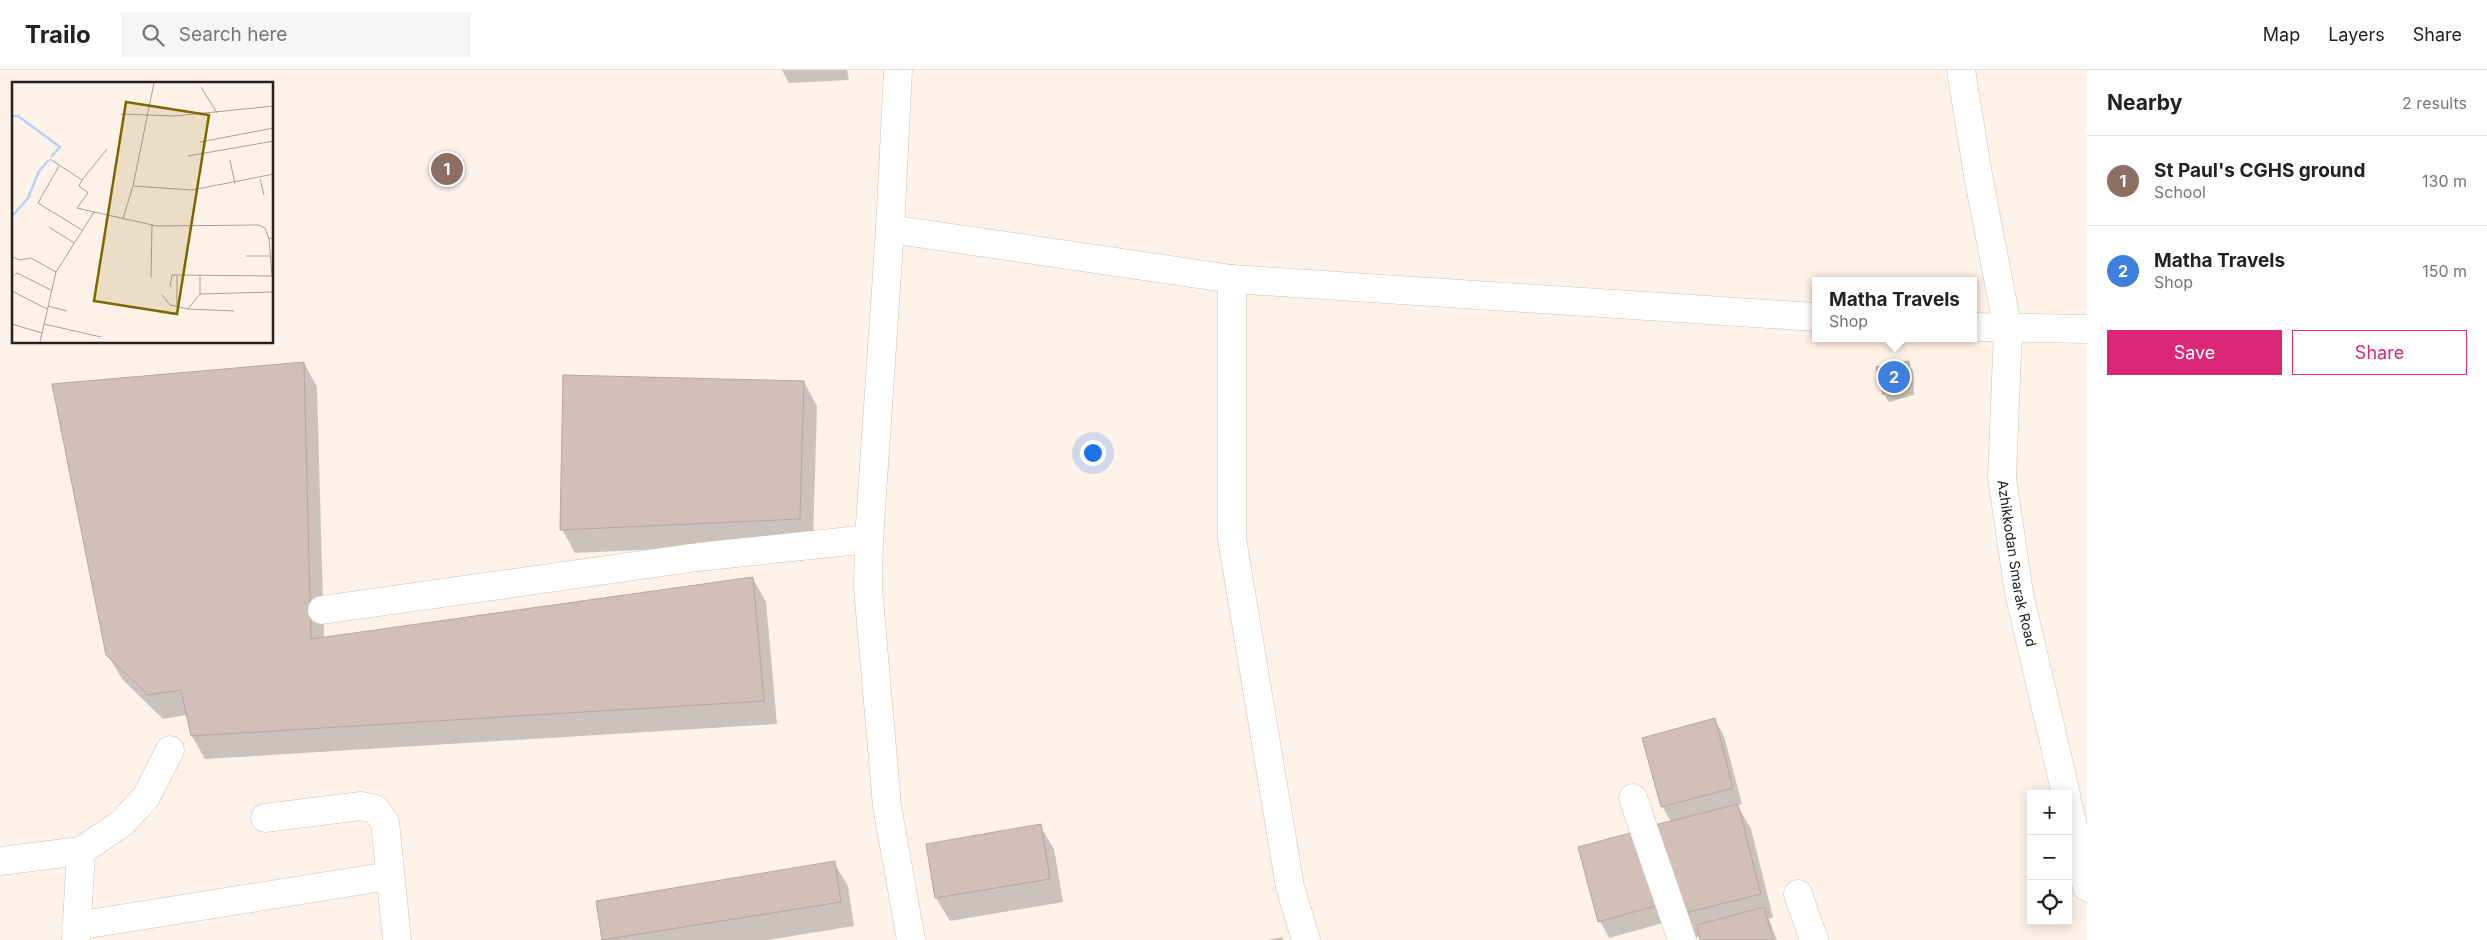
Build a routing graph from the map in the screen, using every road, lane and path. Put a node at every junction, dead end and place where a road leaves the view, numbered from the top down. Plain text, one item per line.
1 (898, 70) edge
2 (1961, 70) edge
3 (890, 229) junction
4 (1232, 279) junction
5 (1812, 317) edge
6 (1977, 327) edge
7 (2087, 329) edge
8 (2008, 330) junction
9 (869, 539) junction
10 (322, 610) dead end
11 (170, 750) dead end
12 (2065, 790) edge
13 (1633, 798) dead end
14 (265, 818) dead end
15 (2072, 823) edge
16 (81, 851) junction
17 (0, 861) edge
18 (389, 876) junction
19 (2087, 887) edge
20 (1798, 894) dead end
21 (76, 933) edge
22 (397, 940) edge
23 (911, 940) edge
24 (1306, 940) edge
25 (1682, 940) edge
26 (1814, 940) edge

1 - 3 street
2 - 8 street, Azhikkodan Smarak Road
3 - 4 street
3 - 9 street
4 - 5 street
4 - 24 street
6 - 8 street
7 - 8 street
8 - 12 street, Azhikkodan Smarak Road
9 - 10 street
9 - 23 street
11 - 16 street
13 - 25 street
14 - 18 street
15 - 19 street
16 - 17 street
16 - 21 street
18 - 21 street
18 - 22 street
20 - 26 street

